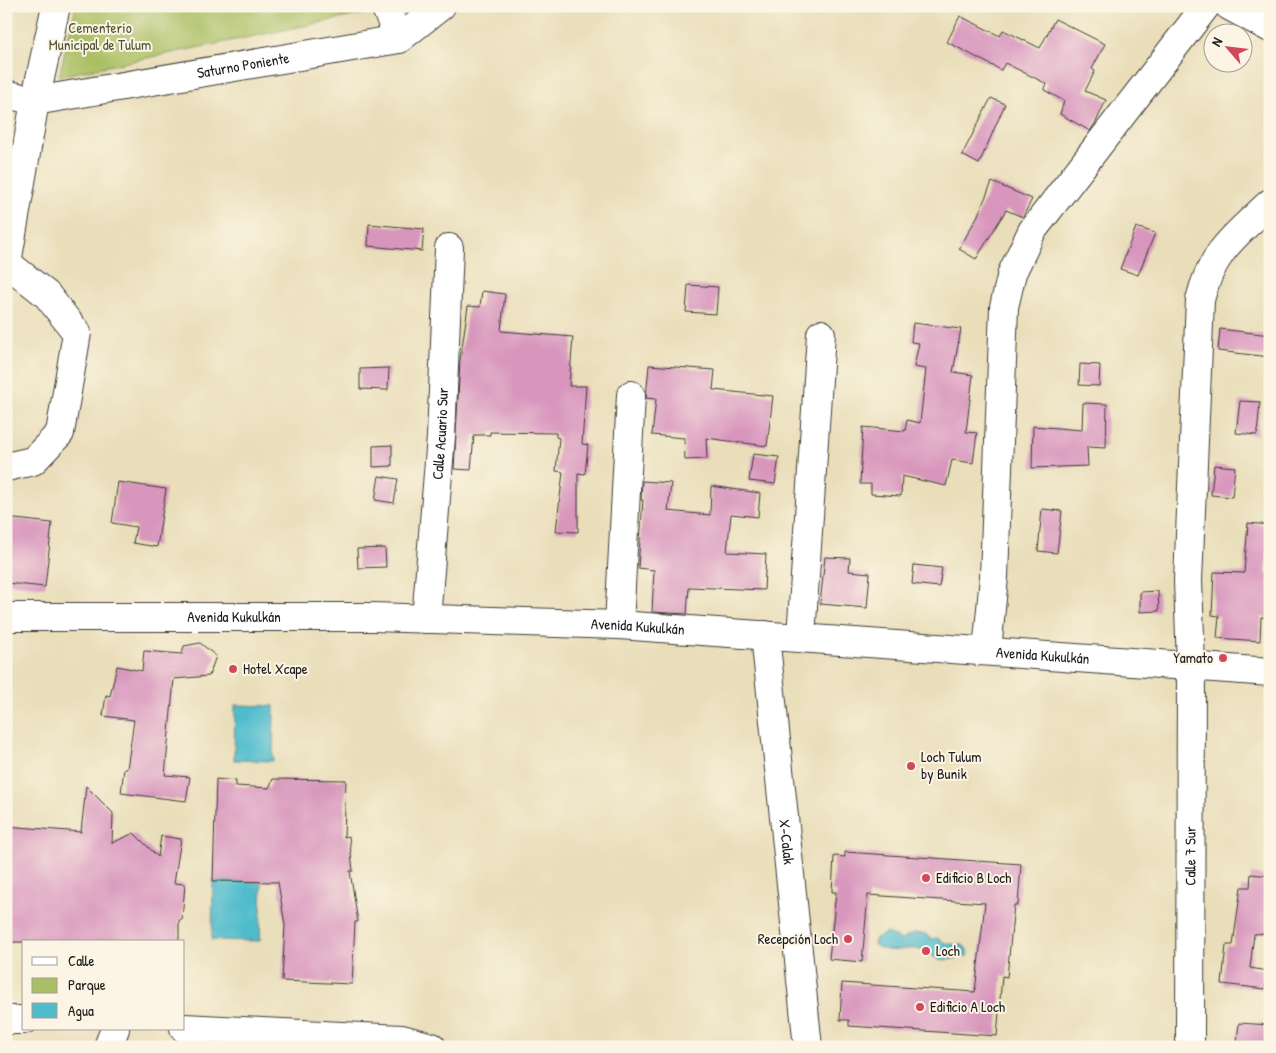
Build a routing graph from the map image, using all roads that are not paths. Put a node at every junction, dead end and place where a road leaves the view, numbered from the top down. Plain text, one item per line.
1 (56, 6) edge
2 (385, 6) edge
3 (441, 6) edge
4 (1206, 6) edge
5 (1229, 6) edge
6 (1270, 28) edge
7 (399, 39) junction
8 (6, 94) edge
9 (35, 101) junction
10 (1270, 202) edge
11 (449, 248) dead end
12 (7, 266) edge
13 (821, 334) dead end
14 (632, 396) dead end
15 (6, 467) edge
16 (6, 617) edge
17 (426, 619) junction
18 (620, 625) junction
19 (765, 635) junction
20 (801, 638) junction
21 (987, 651) junction
22 (1191, 665) junction
23 (1270, 672) edge
24 (6, 1020) edge
25 (22, 1020) edge
26 (185, 1028) edge
27 (115, 1030) edge
28 (108, 1047) edge
29 (432, 1047) edge
30 (808, 1047) edge
31 (1190, 1047) edge

1 - 9 street
2 - 7 street
3 - 7 street, Saturno Poniente
4 - 21 street
5 - 6 street
7 - 9 street, Saturno Poniente
8 - 9 street
9 - 12 street
10 - 22 street, Calle 7 Sur
11 - 17 street, Calle Acuario Sur
12 - 15 street
13 - 20 street
14 - 18 street
16 - 17 street, Avenida Kukulkán
17 - 18 street, Avenida Kukulkán
18 - 19 street, Avenida Kukulkán
19 - 20 street, Avenida Kukulkán
19 - 30 street, X-Calak
20 - 21 street, Avenida Kukulkán
21 - 22 street, Avenida Kukulkán
22 - 23 street, Avenida Kukulkán
22 - 31 street, Calle 7 Sur
24 - 25 street
26 - 29 street
27 - 28 street

